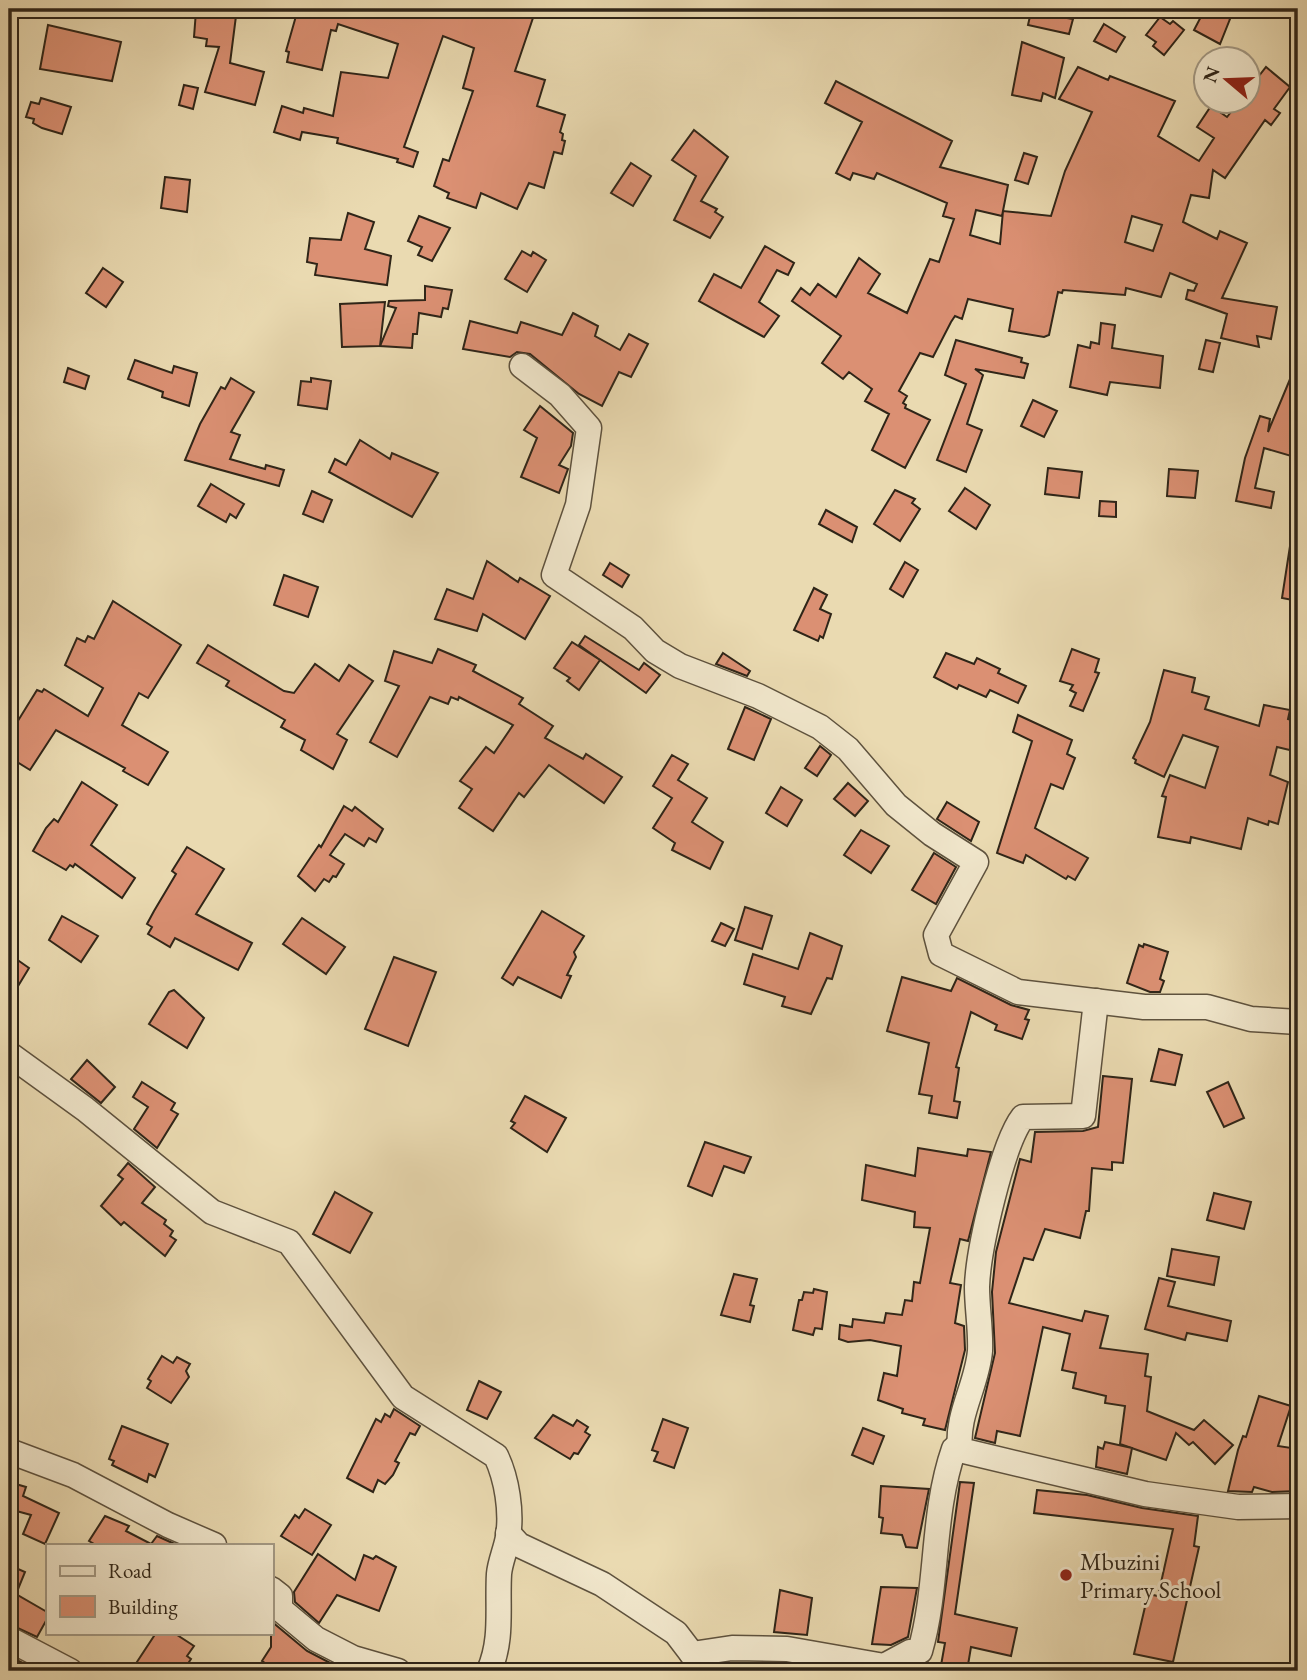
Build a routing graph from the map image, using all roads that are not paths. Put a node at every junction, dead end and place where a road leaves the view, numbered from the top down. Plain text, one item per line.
1 (522, 366) dead end
2 (1096, 1001) junction
3 (1298, 1022) edge
4 (9, 1054) edge
5 (960, 1445) junction
6 (9, 1451) edge
7 (1298, 1506) edge
8 (508, 1534) junction
9 (212, 1544) edge
10 (273, 1591) edge
11 (9, 1639) edge
12 (692, 1654) junction
13 (70, 1671) edge
14 (398, 1671) edge
15 (489, 1671) edge
16 (710, 1671) edge

1 - 2 street
2 - 3 street
2 - 5 street
4 - 8 street
5 - 7 street
5 - 12 street
6 - 9 street
8 - 12 street
8 - 15 street
10 - 14 street
11 - 13 street
12 - 16 street

